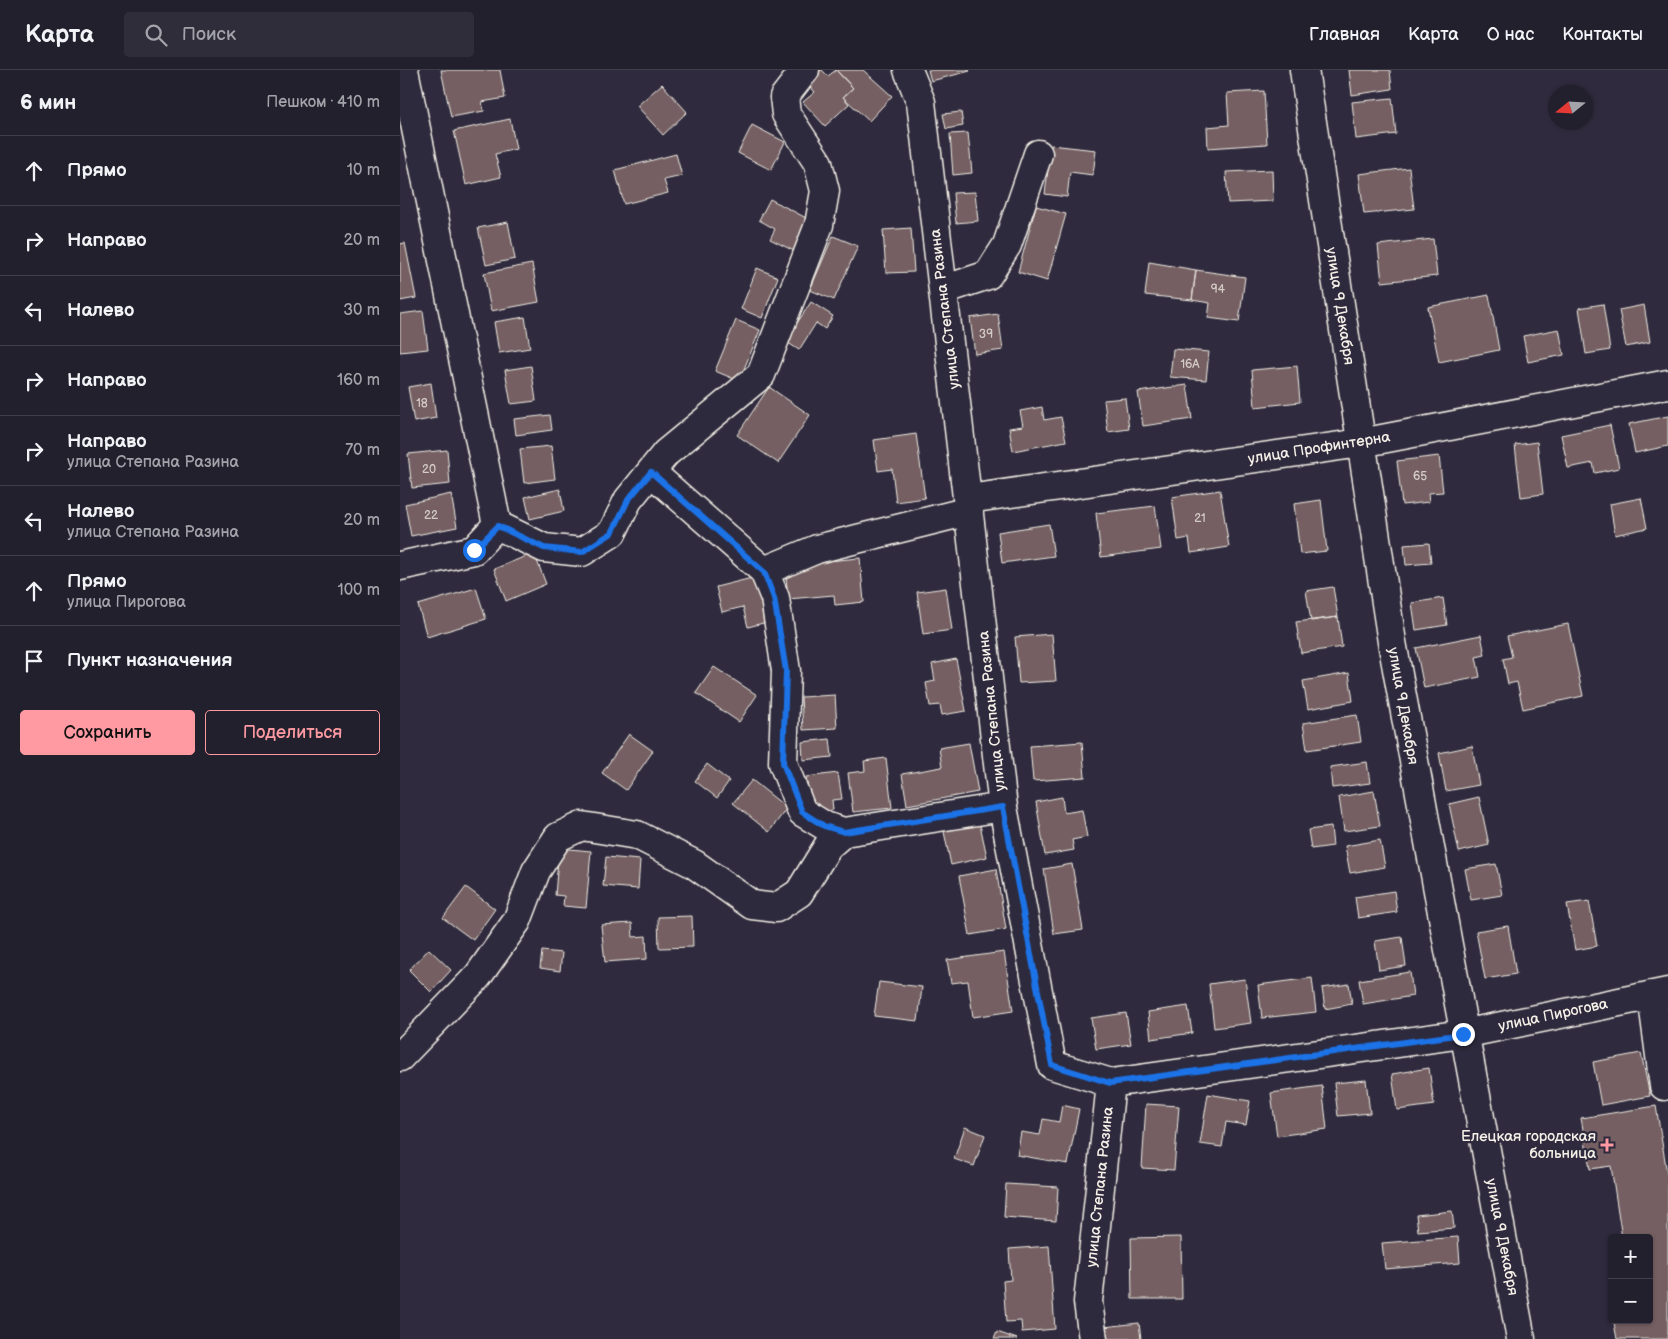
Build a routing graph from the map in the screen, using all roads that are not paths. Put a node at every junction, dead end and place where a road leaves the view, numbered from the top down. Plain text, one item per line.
1 (404, 70) edge
2 (805, 70) edge
3 (908, 70) edge
4 (1304, 70) edge
5 (1038, 154) dead end
6 (943, 290) junction
7 (1668, 384) edge
8 (1361, 442) junction
9 (651, 472) junction
10 (969, 505) junction
11 (498, 526) junction
12 (400, 566) edge
13 (764, 572) junction
14 (1003, 807) junction
15 (844, 832) junction
16 (1660, 993) edge
17 (1463, 1034) junction
18 (400, 1057) edge
19 (1110, 1083) junction
20 (1664, 1086) dead end
21 (1088, 1302) junction
22 (1079, 1339) edge
23 (1093, 1339) edge
24 (1521, 1339) edge

1 - 11 street
2 - 9 street
3 - 6 street, улица Степана Разина
4 - 8 street, улица 9 Декабря
5 - 6 street
6 - 10 street, улица Степана Разина
7 - 8 street, улица Профинтерна
8 - 10 street, улица Профинтерна
8 - 17 street, улица 9 Декабря
9 - 11 street
9 - 13 street
10 - 13 street, улица Профинтерна
10 - 14 street, улица Степана Разина
11 - 12 street
13 - 15 street
14 - 15 street
14 - 19 street, улица Степана Разина
15 - 18 street
16 - 17 street, улица Пирогова
16 - 20 street
17 - 19 street, улица Пирогова
17 - 24 street, улица 9 Декабря
19 - 21 street, улица Степана Разина
21 - 22 street
21 - 23 street, улица Степана Разина

